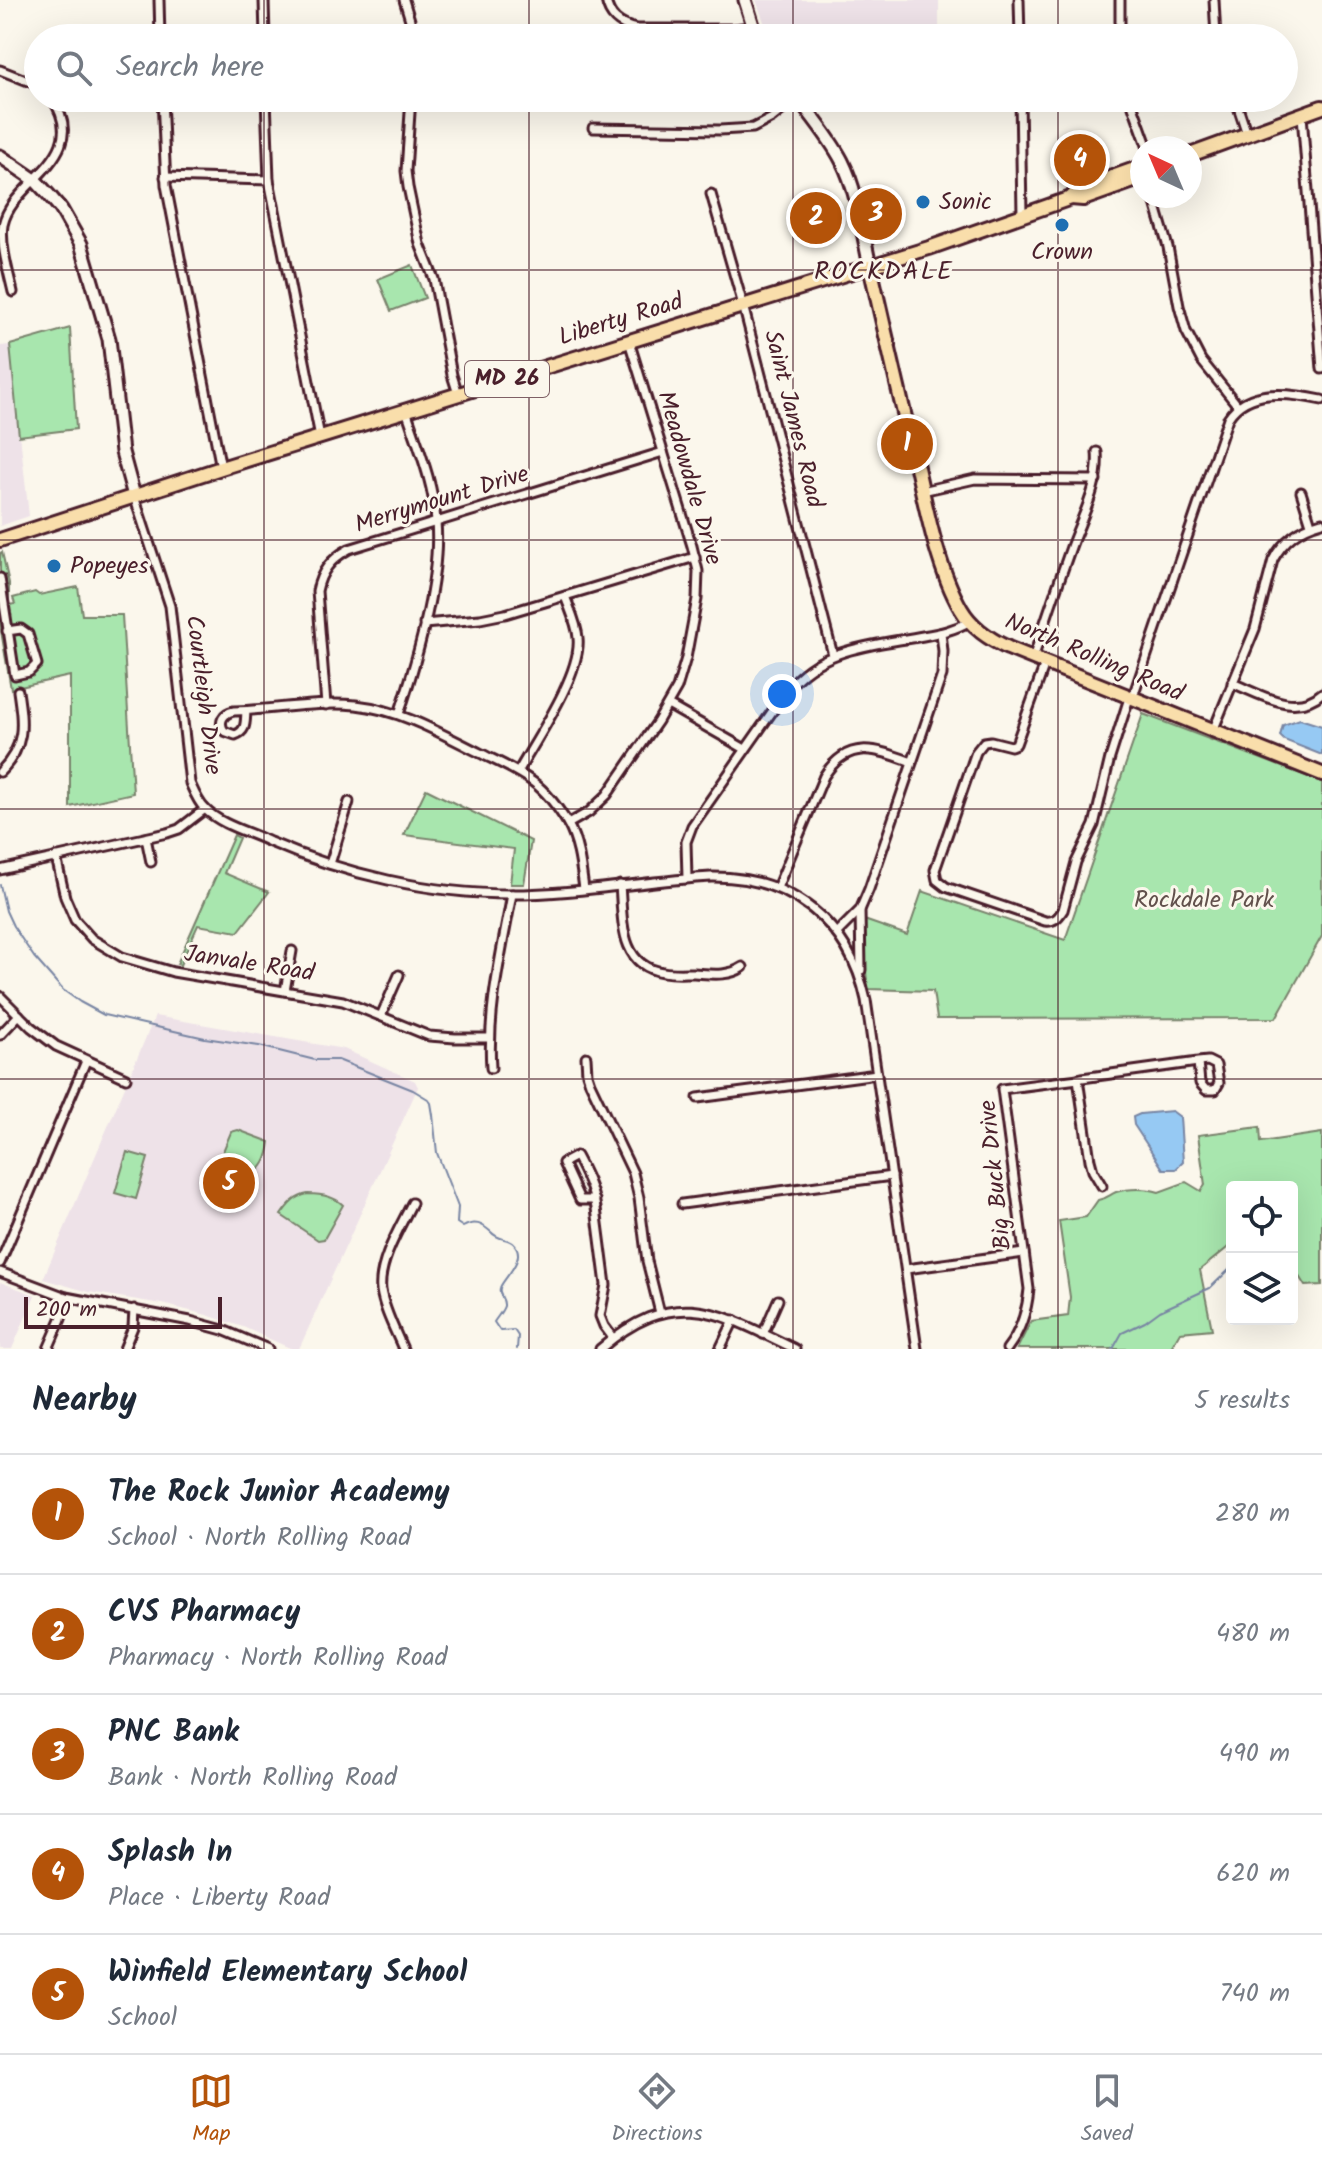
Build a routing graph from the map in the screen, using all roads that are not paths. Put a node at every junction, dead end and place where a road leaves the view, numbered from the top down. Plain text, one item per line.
1 (159, 0) edge
2 (264, 0) edge
3 (404, 0) edge
4 (606, 0) edge
5 (745, 0) edge
6 (1019, 0) edge
7 (1120, 0) edge
8 (1214, 0) edge
9 (160, 24) edge
10 (265, 24) edge
11 (410, 24) edge
12 (622, 24) edge
13 (752, 24) edge
14 (1020, 24) edge
15 (1120, 24) edge
16 (1215, 24) edge
17 (0, 70) edge
18 (24, 79) edge
19 (1322, 107) edge
20 (59, 112) edge
21 (163, 112) edge
22 (267, 112) edge
23 (410, 112) edge
24 (780, 112) edge
25 (808, 112) edge
26 (1020, 112) edge
27 (1135, 112) edge
28 (1240, 112) edge
29 (1302, 115) junction
30 (593, 128) dead end
31 (1247, 134) junction
32 (1144, 136) edge
33 (1202, 151) edge
34 (0, 156) edge
35 (1130, 171) edge
36 (165, 177) junction
37 (35, 180) junction
38 (269, 180) junction
39 (711, 194) dead end
40 (1157, 208) edge
41 (1022, 215) junction
42 (870, 266) junction
43 (13, 292) dead end
44 (743, 305) junction
45 (629, 341) junction
46 (1322, 369) edge
47 (458, 394) junction
48 (1322, 400) edge
49 (1238, 406) junction
50 (406, 410) junction
51 (320, 437) junction
52 (663, 452) junction
53 (1097, 452) dead end
54 (221, 468) junction
55 (1096, 480) junction
56 (922, 491) junction
57 (1301, 492) dead end
58 (134, 496) junction
59 (436, 522) junction
60 (1322, 522) edge
61 (1311, 524) junction
62 (0, 540) edge
63 (695, 557) junction
64 (0, 578) edge
65 (565, 596) junction
66 (970, 621) junction
67 (424, 624) junction
68 (7, 631) junction
69 (941, 633) junction
70 (833, 655) junction
71 (1039, 661) junction
72 (1232, 683) junction
73 (18, 691) dead end
74 (1322, 693) edge
75 (1130, 698) junction
76 (326, 705) junction
77 (668, 705) junction
78 (246, 711) dead end
79 (399, 714) junction
80 (1213, 731) junction
81 (745, 749) junction
82 (912, 762) junction
83 (0, 772) edge
84 (518, 772) junction
85 (1322, 774) edge
86 (349, 802) dead end
87 (205, 809) junction
88 (568, 824) junction
89 (146, 838) junction
90 (56, 857) junction
91 (151, 862) dead end
92 (330, 864) junction
93 (0, 870) edge
94 (687, 878) junction
95 (620, 885) junction
96 (777, 888) junction
97 (584, 889) junction
98 (512, 894) junction
99 (860, 910) junction
100 (837, 933) junction
101 (292, 951) dead end
102 (743, 967) dead end
103 (399, 975) dead end
104 (861, 977) junction
105 (285, 991) junction
106 (0, 996) edge
107 (19, 1015) junction
108 (381, 1016) junction
109 (0, 1035) edge
110 (490, 1038) junction
111 (586, 1057) dead end
112 (86, 1061) junction
113 (1198, 1062) dead end
114 (491, 1068) dead end
115 (877, 1074) junction
116 (126, 1078) dead end
117 (1078, 1079) junction
118 (698, 1098) dead end
119 (892, 1176) junction
120 (1102, 1186) dead end
121 (595, 1200) junction
122 (412, 1203) dead end
123 (682, 1204) dead end
124 (1024, 1253) junction
125 (0, 1263) edge
126 (906, 1269) junction
127 (0, 1272) edge
128 (66, 1297) junction
129 (778, 1300) dead end
130 (134, 1309) junction
131 (660, 1313) junction
132 (734, 1320) junction
133 (763, 1334) junction
134 (613, 1338) junction
135 (48, 1349) edge
136 (124, 1349) edge
137 (268, 1349) edge
138 (403, 1349) edge
139 (600, 1349) edge
140 (720, 1349) edge
141 (795, 1349) edge
142 (917, 1349) edge
143 (1007, 1349) edge

1 - 9 street
2 - 10 street
3 - 11 street
4 - 12 street
5 - 13 street
6 - 14 street
7 - 15 street
8 - 16 street
17 - 18 street
19 - 29 main road
20 - 37 street
21 - 36 street
22 - 38 street
23 - 47 street
24 - 30 street
25 - 42 street, North Rolling Road
26 - 41 street
27 - 32 street
28 - 31 street
29 - 31 main road
29 - 46 street
31 - 33 main road
34 - 37 street, Courtleigh Drive
35 - 41 main road, Liberty Road / MD 26
36 - 38 street
36 - 54 street
37 - 43 street
37 - 58 street, Courtleigh Drive
38 - 51 street
39 - 44 street, Saint James Road
40 - 49 street
41 - 42 main road, Liberty Road / MD 26
42 - 44 main road, Liberty Road / MD 26
42 - 56 main road, North Rolling Road
44 - 45 main road, Liberty Road / MD 26
44 - 70 street, Saint James Road
45 - 47 main road, Liberty Road / MD 26
45 - 52 street, Meadowdale Drive
47 - 50 main road, Liberty Road / MD 26
48 - 49 street
49 - 75 street
50 - 51 main road, Liberty Road / MD 26
50 - 59 street
51 - 54 main road, Liberty Road / MD 26
52 - 59 street, Merrymount Drive
52 - 63 street, Meadowdale Drive
53 - 55 street
54 - 58 main road, Liberty Road / MD 26
55 - 56 street
55 - 71 street
56 - 66 main road, North Rolling Road
57 - 61 street
58 - 62 main road, Liberty Road / MD 26
58 - 87 street, Courtleigh Drive
59 - 67 street
59 - 76 street, Merrymount Drive
60 - 61 street
61 - 72 street
63 - 65 street
63 - 77 street, Meadowdale Drive
64 - 68 street
65 - 67 street
65 - 84 street
66 - 69 street
66 - 71 main road, North Rolling Road
67 - 79 street
68 - 68 street
69 - 70 street
69 - 82 street
70 - 81 street
71 - 75 main road, North Rolling Road
71 - 75 street
72 - 74 street
72 - 80 street
73 - 83 street
75 - 80 main road, North Rolling Road
76 - 78 street
76 - 79 street
77 - 81 street
77 - 88 street, Meadowdale Drive
79 - 84 street
80 - 85 main road, North Rolling Road
81 - 94 street
82 - 96 street
82 - 99 street
84 - 88 street
86 - 92 street
87 - 89 street
87 - 92 street, Courtleigh Drive
88 - 97 street
89 - 90 street
89 - 91 street
90 - 93 street
90 - 105 street, Janvale Road
92 - 98 street, Courtleigh Drive
94 - 95 street, Courtleigh Drive
94 - 96 street, Courtleigh Drive
95 - 97 street, Courtleigh Drive
95 - 102 street
96 - 100 street, Courtleigh Drive
97 - 98 street, Courtleigh Drive
98 - 110 street
99 - 100 street
99 - 104 street
100 - 104 street, Courtleigh Drive
101 - 105 street
103 - 108 street
104 - 115 street
105 - 108 street, Janvale Road
106 - 107 street
107 - 109 street
107 - 112 street
108 - 110 street, Janvale Road
110 - 114 street
111 - 131 street
112 - 116 street
112 - 125 street
113 - 117 street, Big Buck Drive
115 - 118 street
115 - 119 street
117 - 120 street
117 - 124 street, Big Buck Drive
119 - 123 street
119 - 126 street
121 - 121 street
121 - 134 street
122 - 138 street
124 - 126 street
124 - 143 street, Big Buck Drive
126 - 142 street
127 - 128 street
128 - 130 street
128 - 135 street
129 - 133 street
130 - 136 street
130 - 137 street
131 - 132 street
131 - 134 street
132 - 133 street
132 - 140 street
133 - 141 street
134 - 139 street

